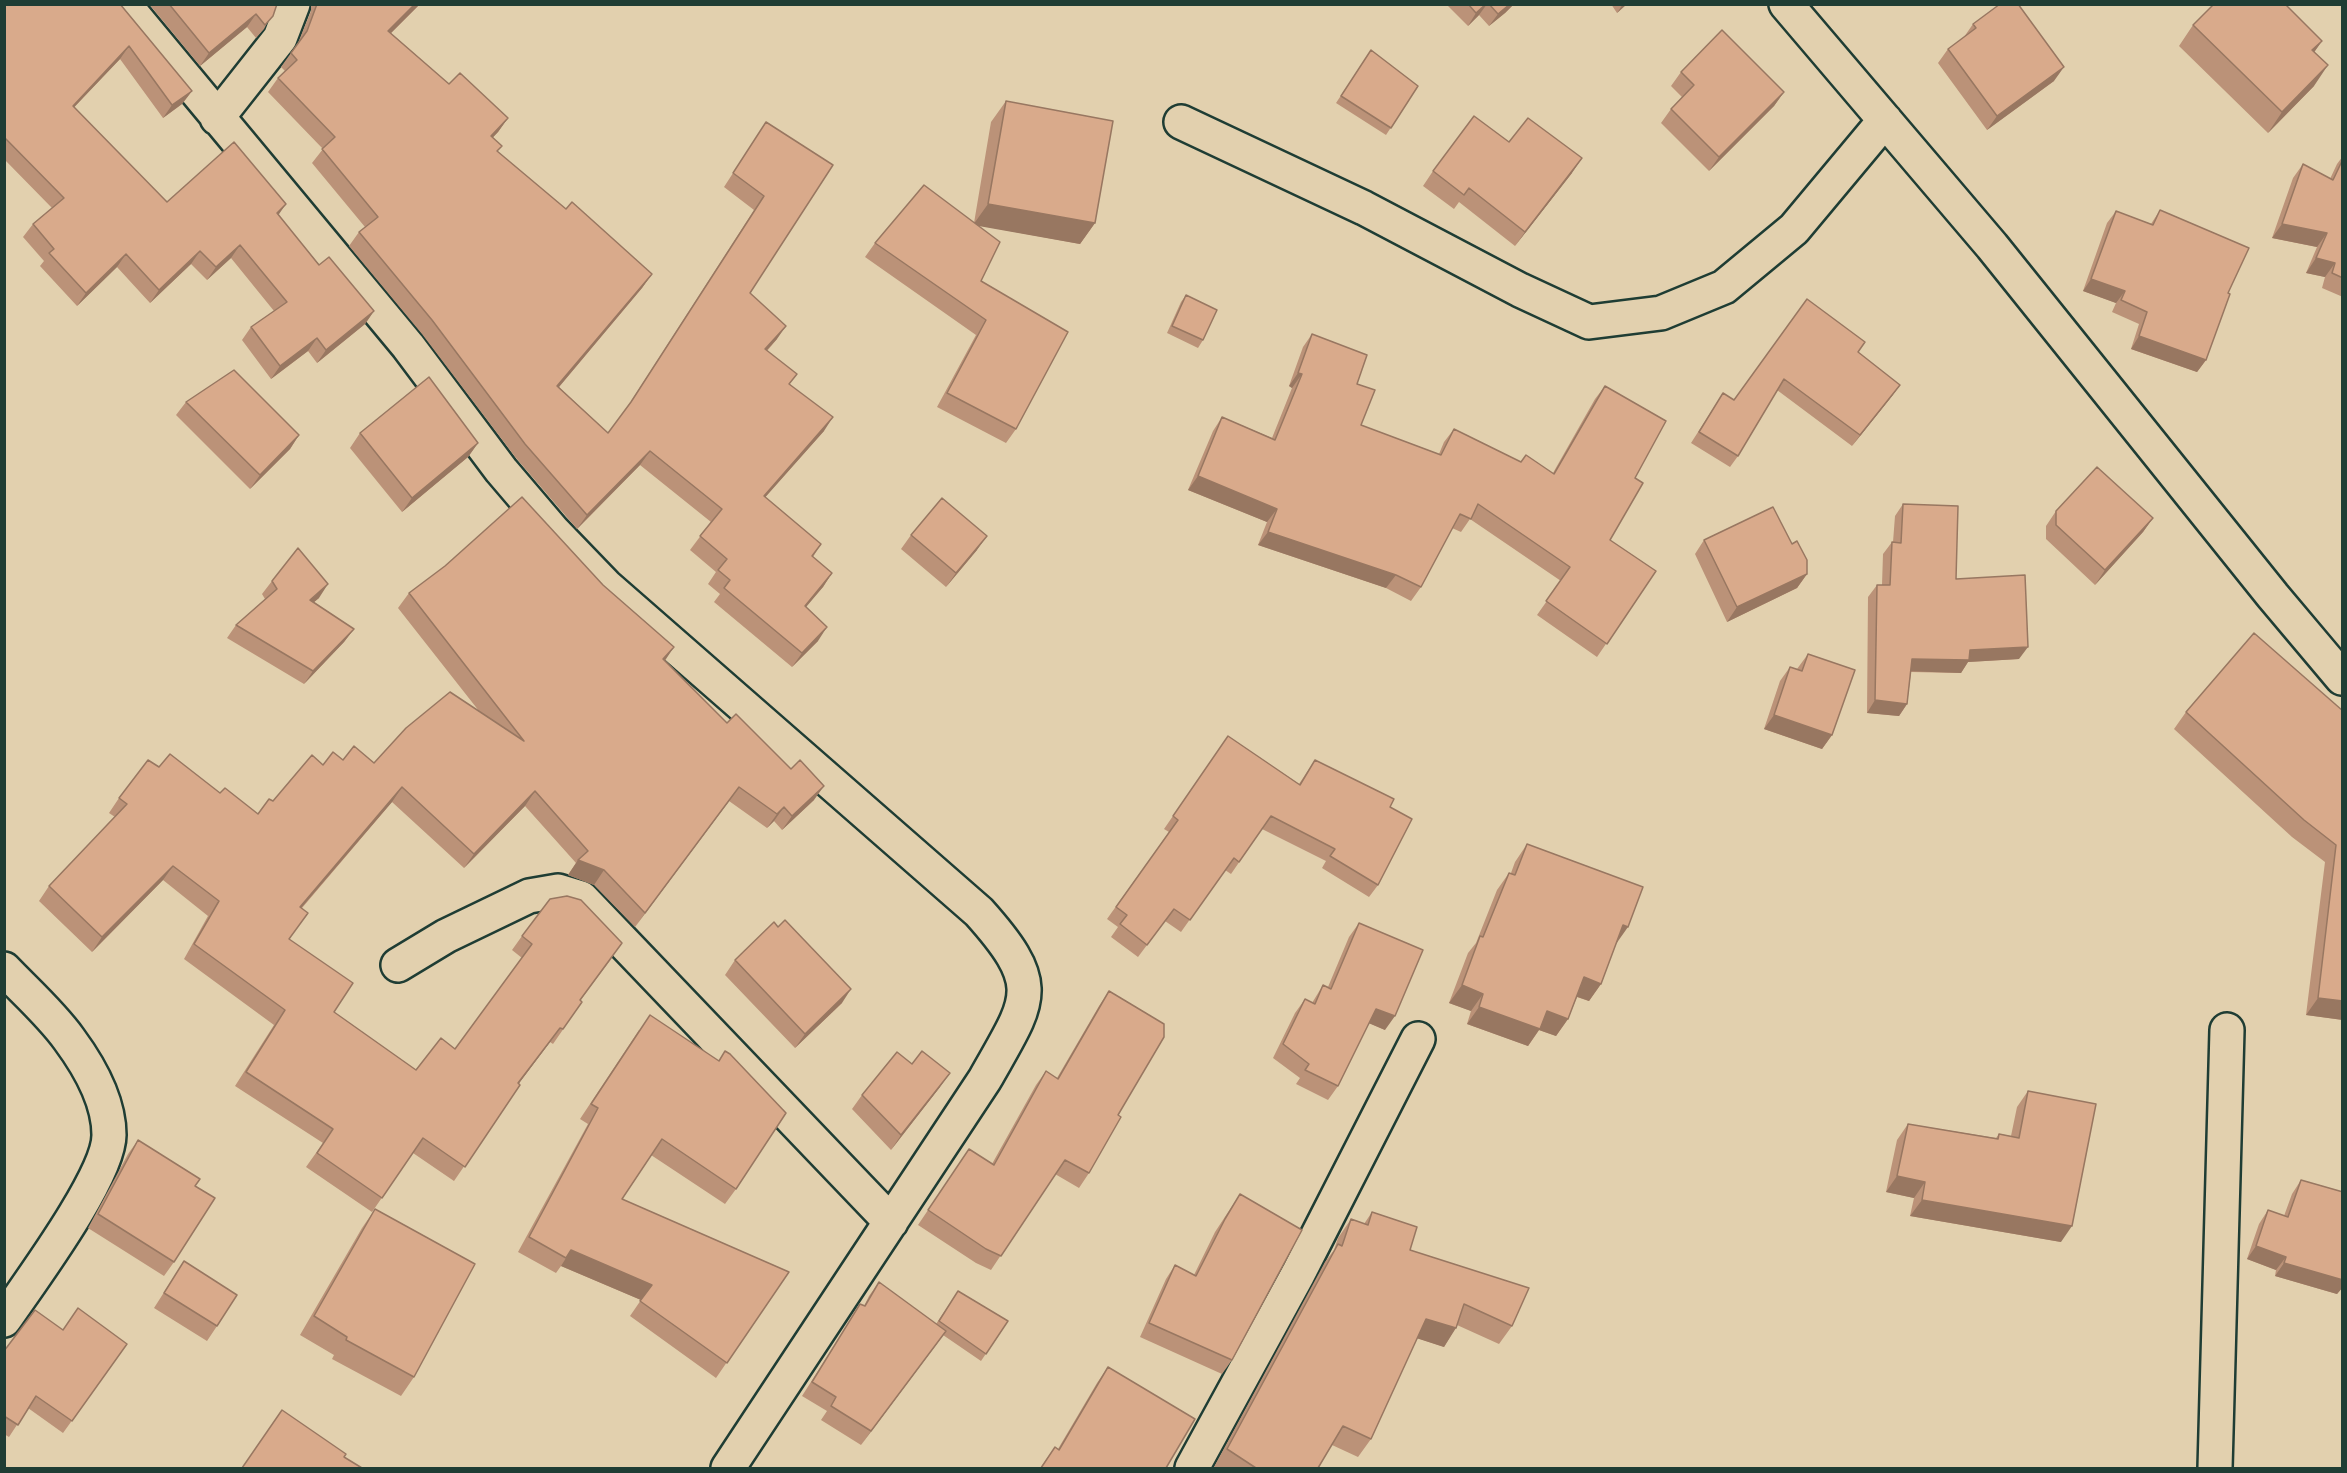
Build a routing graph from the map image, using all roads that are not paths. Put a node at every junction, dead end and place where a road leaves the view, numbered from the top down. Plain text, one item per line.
1 (124, 4) edge
2 (293, 4) edge
3 (1786, 4) edge
4 (217, 118) junction
5 (1885, 120) junction
6 (1181, 122) dead end
7 (2343, 678) edge
8 (398, 965) dead end
9 (4, 969) edge
10 (2227, 1030) dead end
11 (1418, 1039) dead end
12 (891, 1222) junction
13 (4, 1320) edge
14 (728, 1468) edge
15 (1192, 1468) edge
16 (2215, 1468) edge

1 - 4 street
2 - 4 street
3 - 5 street
4 - 12 street
5 - 6 street
5 - 7 street
8 - 12 street
9 - 13 street
10 - 16 street
11 - 15 street
12 - 14 street

